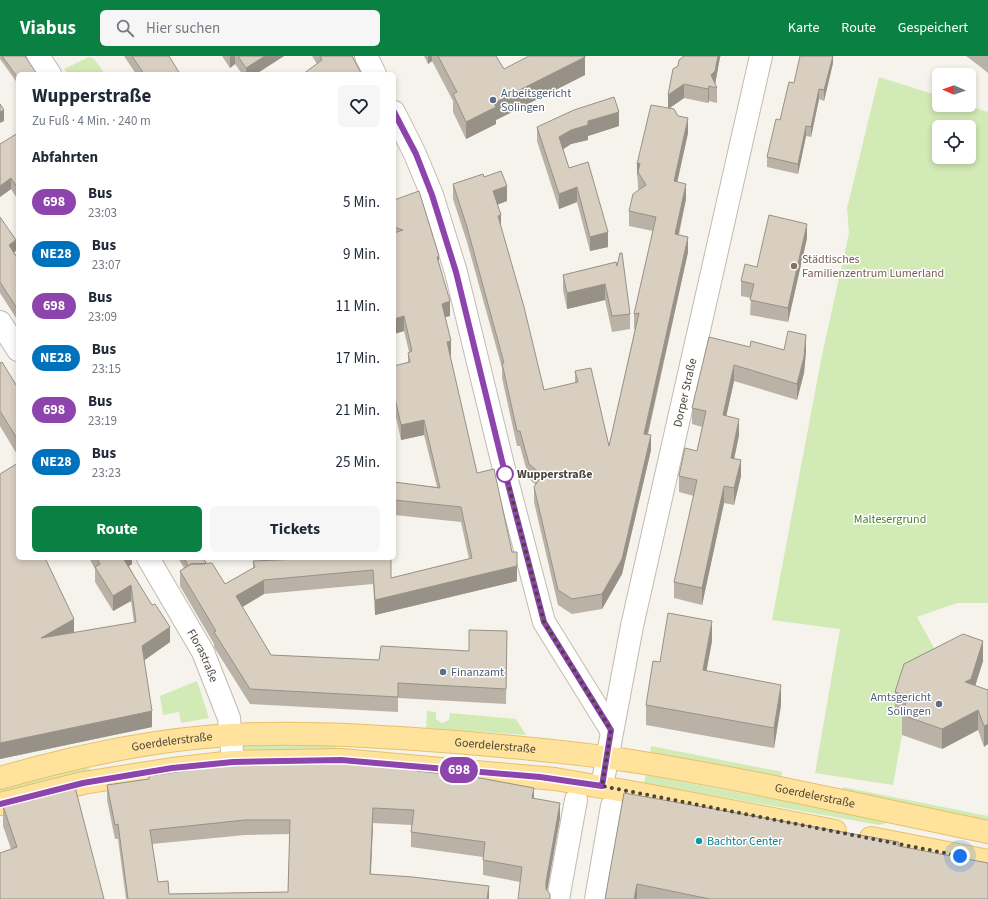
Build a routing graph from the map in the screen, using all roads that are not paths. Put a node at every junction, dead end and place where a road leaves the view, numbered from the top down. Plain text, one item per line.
1 (38, 56) edge
2 (366, 56) edge
3 (761, 56) edge
4 (49, 72) edge
5 (374, 72) edge
6 (396, 116) edge
7 (0, 322) edge
8 (13, 347) edge
9 (149, 560) edge
10 (611, 730) junction
11 (231, 735) junction
12 (607, 757) junction
13 (233, 762) junction
14 (0, 778) edge
15 (602, 786) junction
16 (576, 800) dead end
17 (0, 804) edge
18 (612, 806) dead end
19 (988, 832) edge
20 (988, 861) edge
21 (558, 899) edge
22 (596, 899) edge

1 - 4 street
2 - 5 street
3 - 10 street, Dorper Straße
6 - 10 street
7 - 8 street
9 - 11 street, Florastraße
10 - 12 street
11 - 12 main road, Goerdelerstraße
11 - 13 street, Florastraße
11 - 14 main road, Goerdelerstraße
12 - 15 street
12 - 19 main road, Goerdelerstraße
13 - 15 main road, Goerdelerstraße
13 - 17 main road, Goerdelerstraße
15 - 20 main road, Goerdelerstraße
16 - 21 street
18 - 22 street

